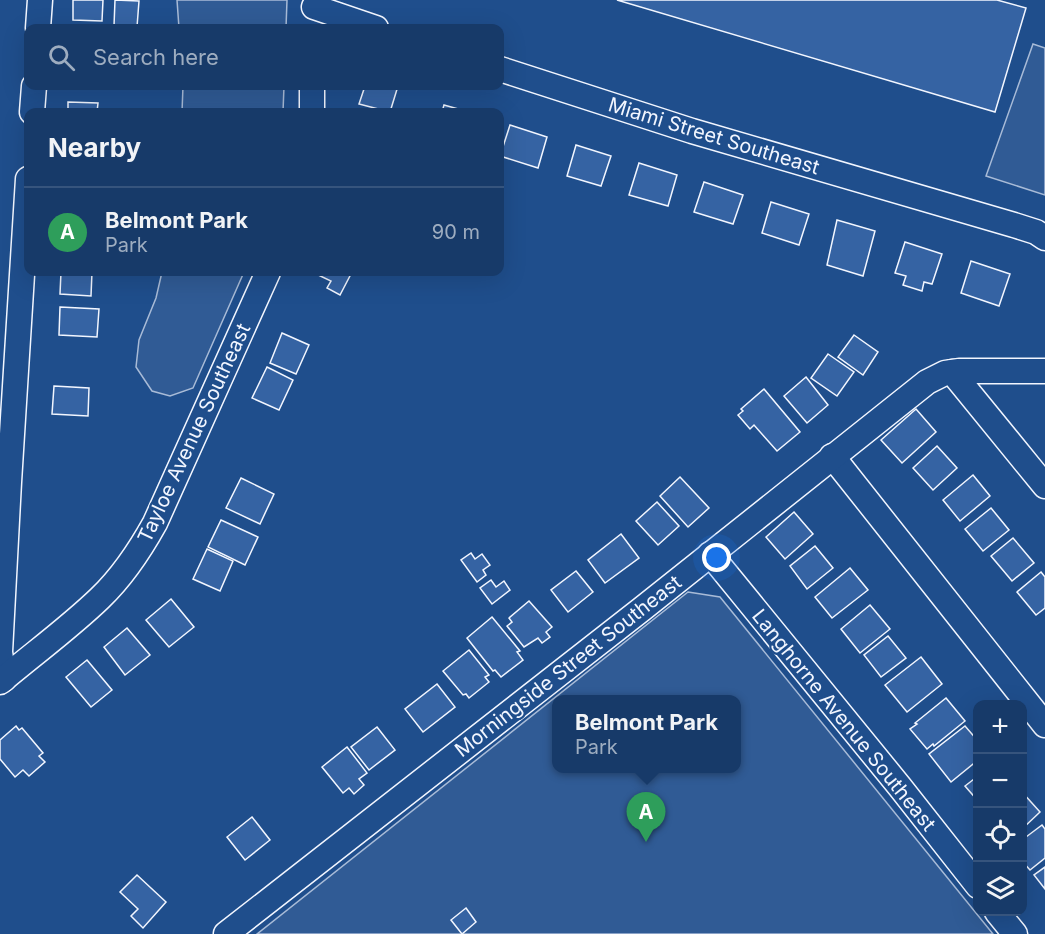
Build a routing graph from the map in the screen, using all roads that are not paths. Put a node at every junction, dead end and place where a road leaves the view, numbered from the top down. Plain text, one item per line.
1 (40, 0) edge
2 (314, 12) edge
3 (38, 24) edge
4 (360, 24) edge
5 (504, 70) edge
6 (34, 90) edge
7 (312, 90) edge
8 (32, 108) edge
9 (312, 108) edge
10 (1045, 238) edge
11 (24, 243) edge
12 (266, 276) edge
13 (1045, 371) edge
14 (952, 372) junction
15 (832, 456) junction
16 (1045, 486) edge
17 (710, 554) junction
18 (2, 680) edge
19 (1045, 725) edge
20 (973, 880) edge
21 (1000, 916) edge
22 (226, 934) edge
23 (1015, 934) edge

1 - 3 street
2 - 4 street
5 - 10 street, Miami Street Southeast
6 - 8 street
7 - 9 street
11 - 18 street
12 - 18 street, Tayloe Avenue Southeast
13 - 14 street, Morningside Street Southeast
14 - 15 street, Morningside Street Southeast
14 - 16 street
15 - 17 street, Morningside Street Southeast
15 - 19 street
17 - 20 street, Langhorne Avenue Southeast
17 - 22 street, Morningside Street Southeast
21 - 23 street

